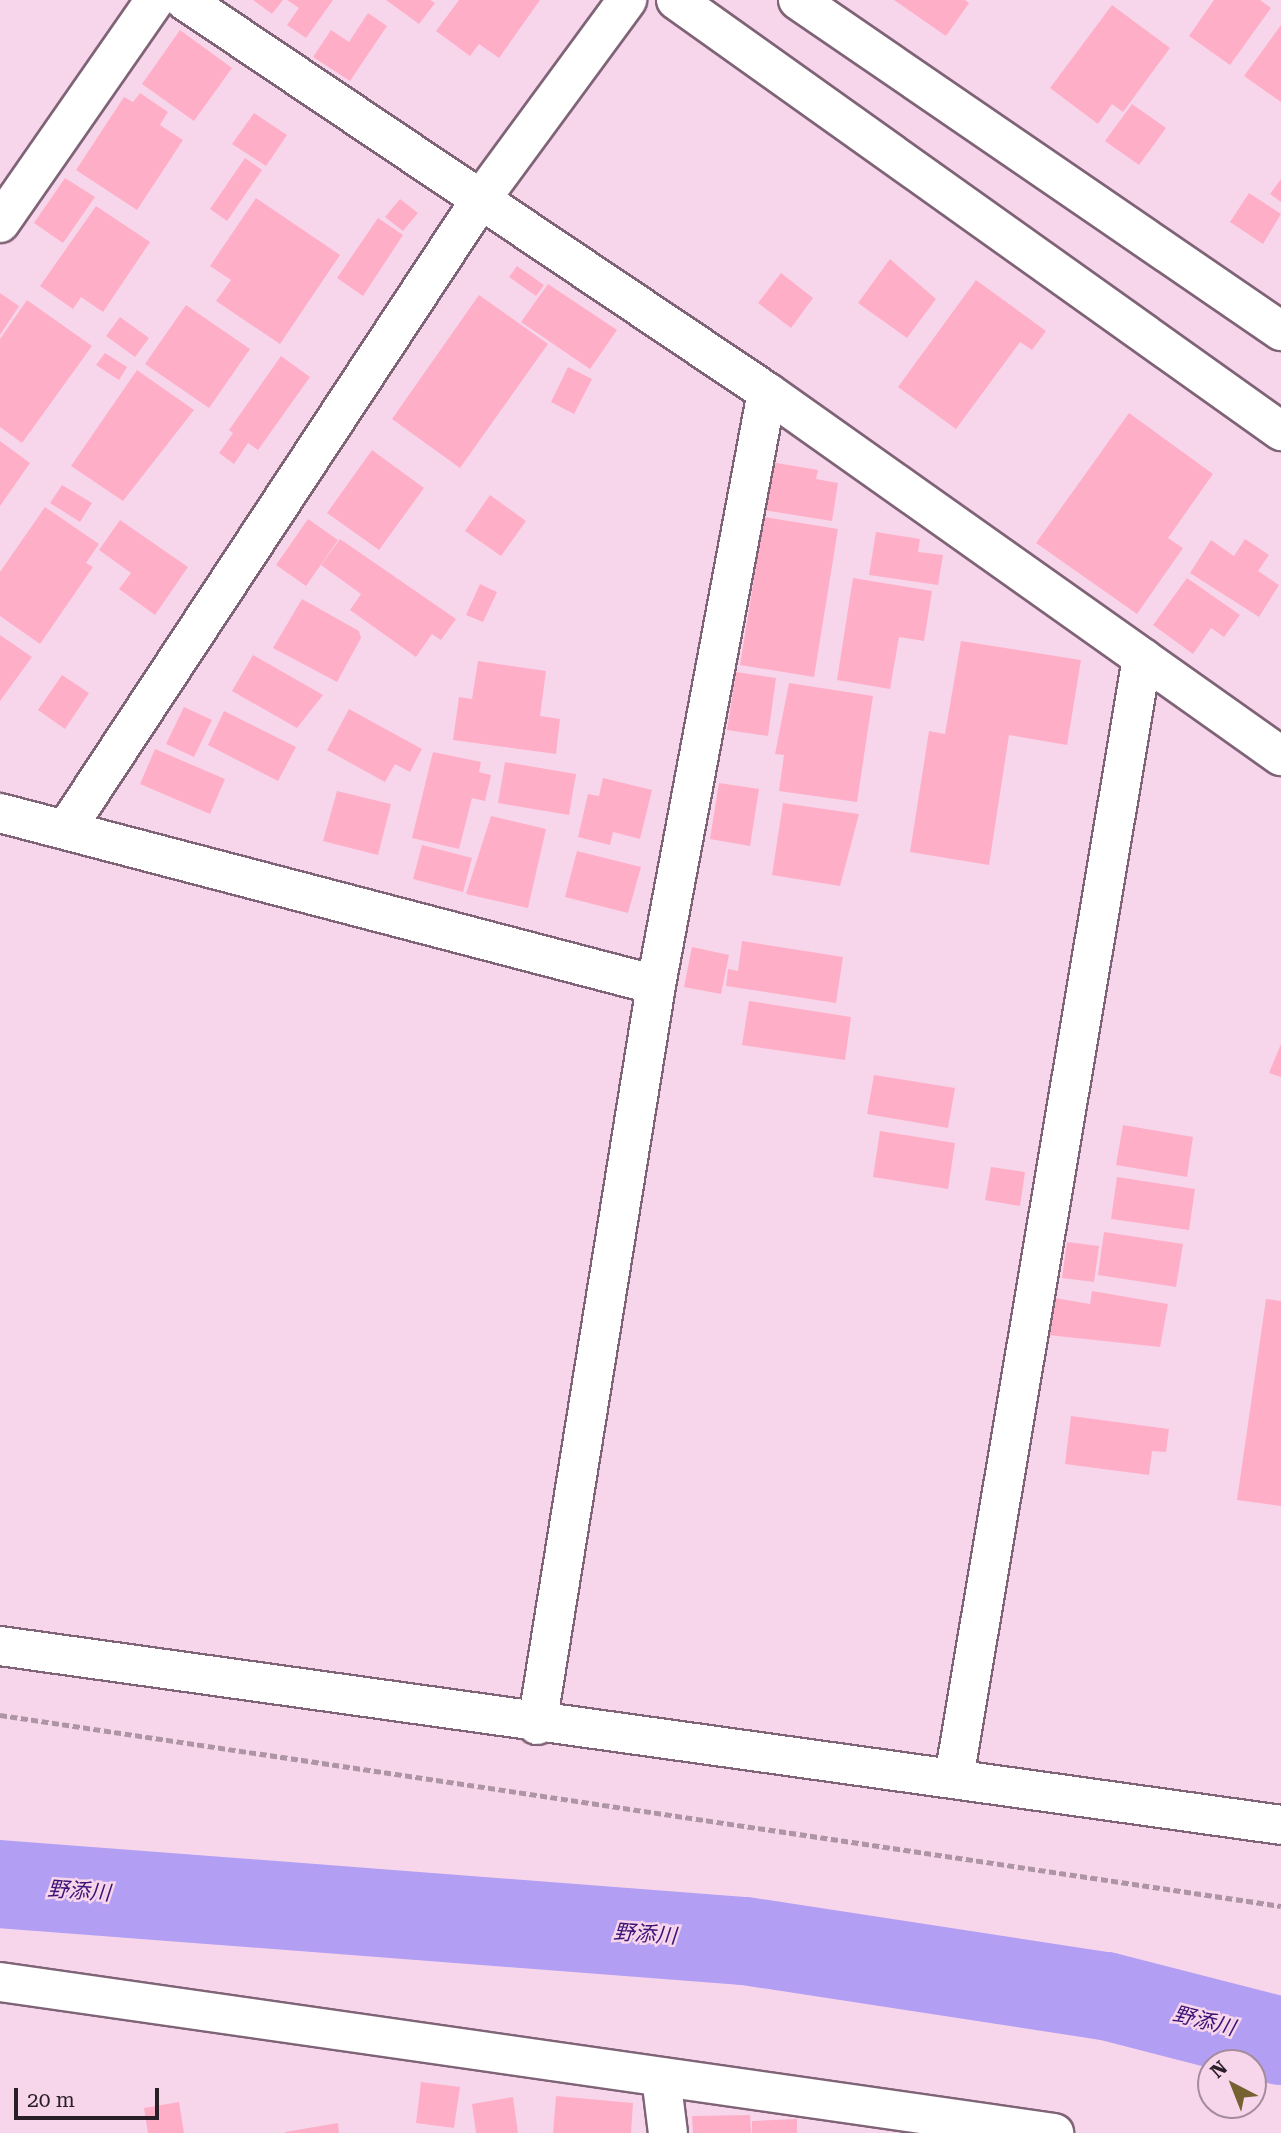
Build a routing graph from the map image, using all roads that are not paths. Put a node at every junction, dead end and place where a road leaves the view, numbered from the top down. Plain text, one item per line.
1 (155, 0) edge
2 (184, 0) edge
3 (627, 0) edge
4 (676, 0) edge
5 (798, 0) edge
6 (481, 199) junction
7 (0, 223) edge
8 (1281, 331) edge
9 (767, 391) junction
10 (1281, 431) edge
11 (1142, 658) junction
12 (1281, 756) edge
13 (0, 813) edge
14 (66, 829) junction
15 (656, 985) junction
16 (0, 1647) edge
17 (537, 1725) junction
18 (954, 1778) junction
19 (1281, 1825) edge
20 (0, 1982) edge
21 (661, 2077) junction
22 (958, 2125) edge
23 (668, 2133) edge
24 (1054, 2133) edge

1 - 7 street
2 - 6 street
3 - 6 street
4 - 10 street
5 - 8 street
6 - 9 street
6 - 14 street
9 - 11 street
9 - 15 street
11 - 12 street
11 - 18 street
13 - 14 street
14 - 15 street
15 - 17 street
16 - 17 street
17 - 18 street
18 - 19 street
20 - 21 street
21 - 22 street
21 - 23 street
22 - 24 street

